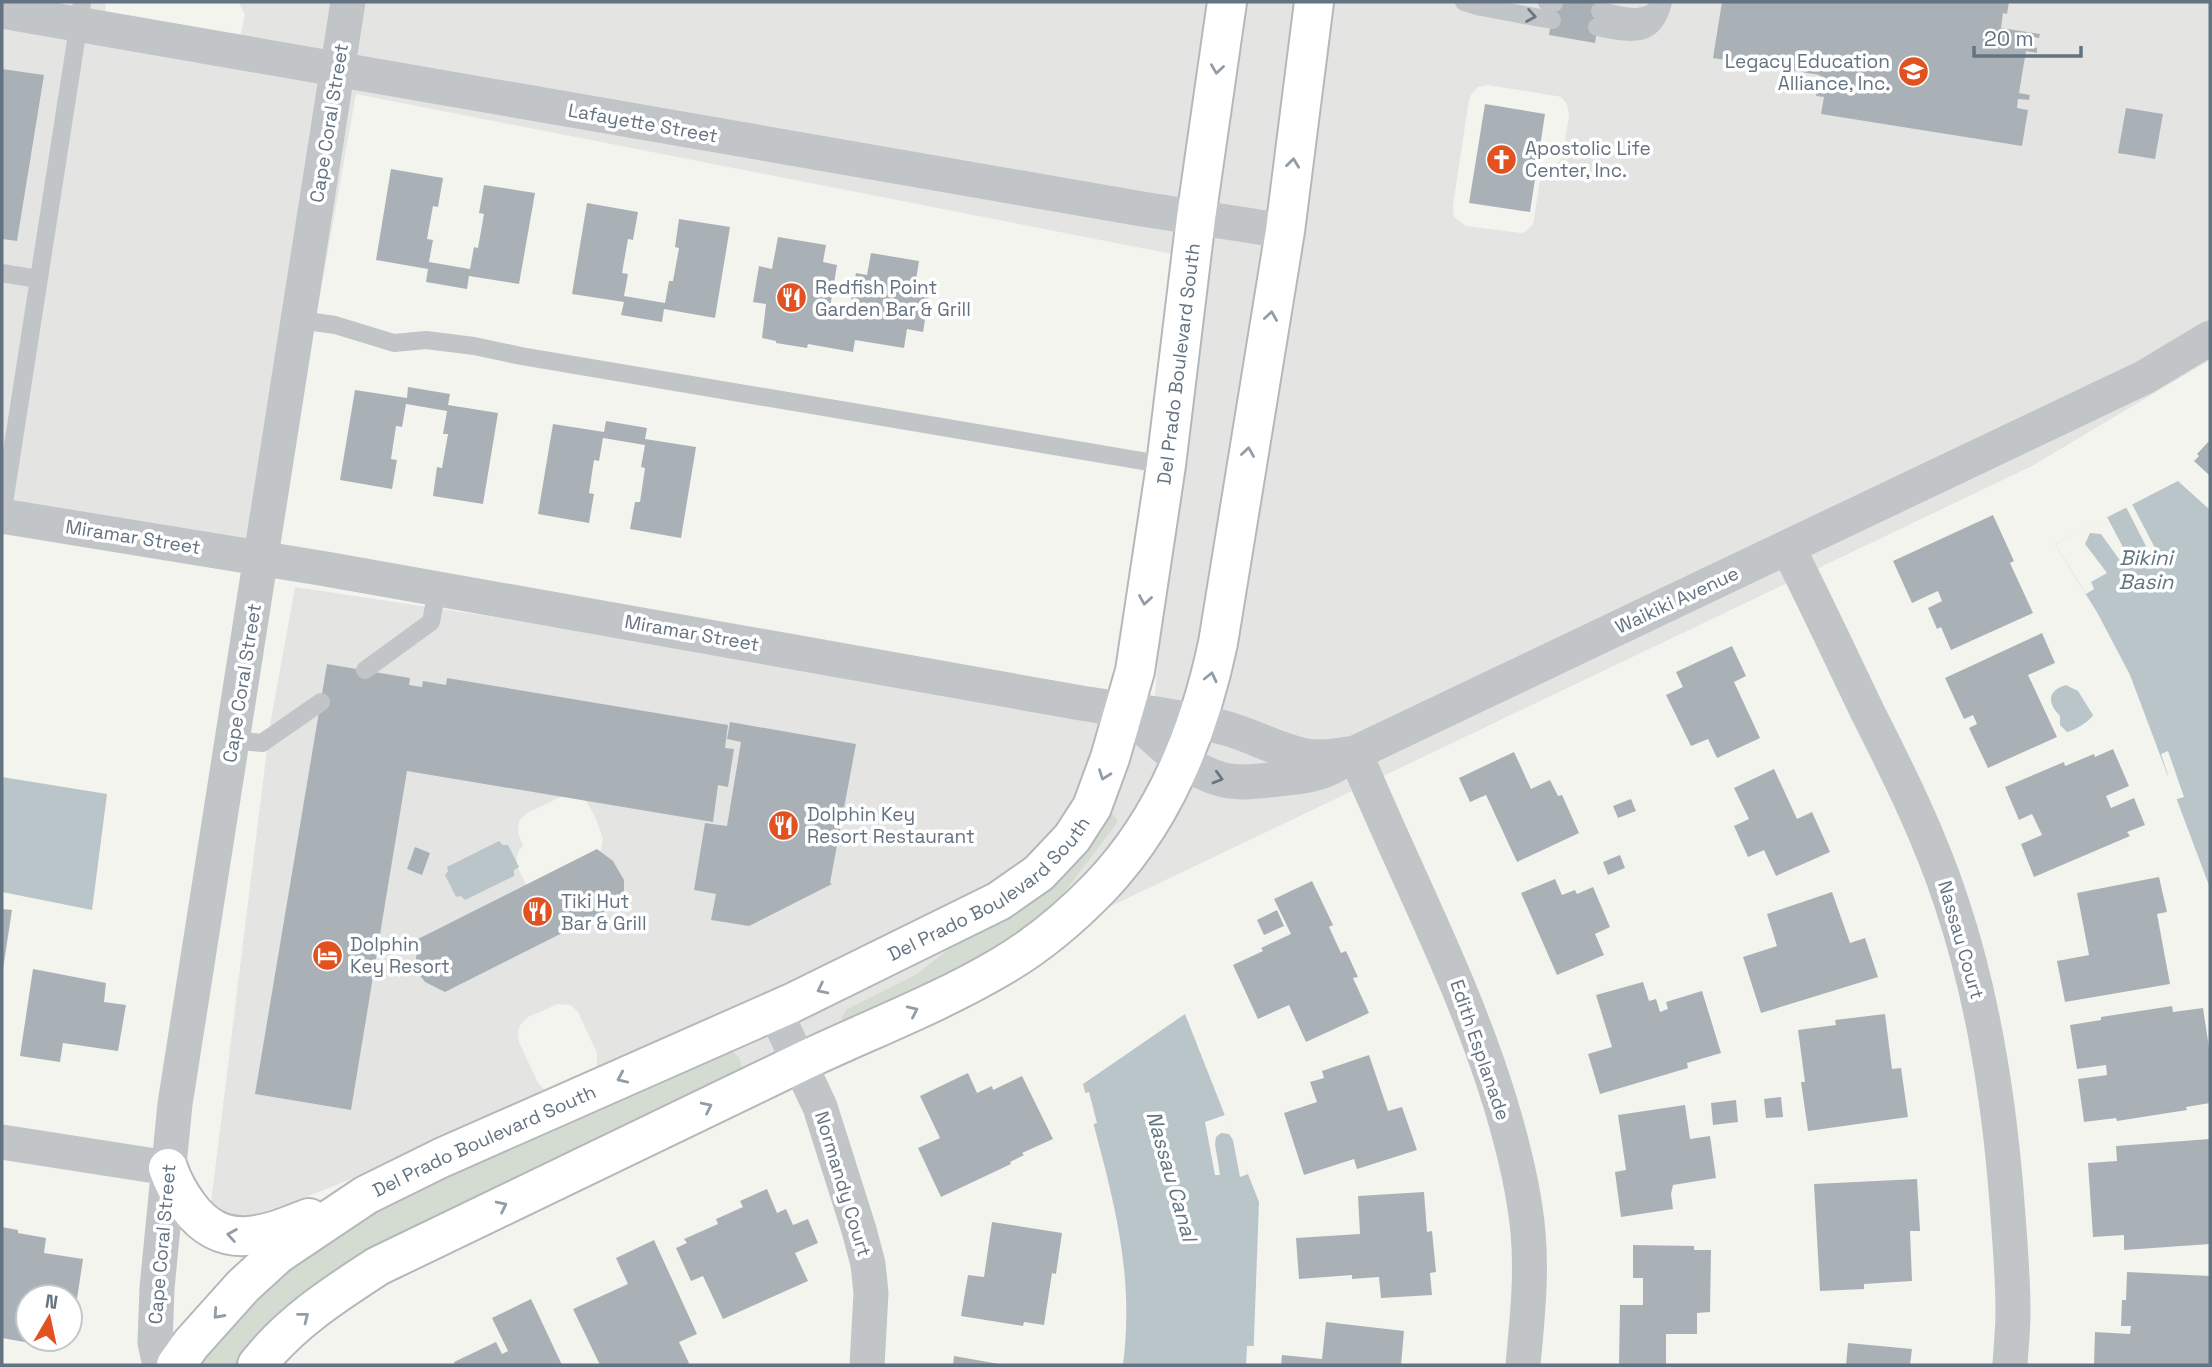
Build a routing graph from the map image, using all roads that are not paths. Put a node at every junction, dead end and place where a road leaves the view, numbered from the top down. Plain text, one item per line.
1 (348, 2) edge
2 (1227, 2) edge
3 (1314, 2) edge
4 (1464, 2) edge
5 (1662, 2) edge
6 (1551, 8) edge
7 (2, 11) edge
8 (80, 13) edge
9 (1599, 19) dead end
10 (337, 69) junction
11 (1196, 218) junction
12 (1285, 231) junction
13 (2, 273) edge
14 (38, 279) junction
15 (300, 320) junction
16 (2210, 338) edge
17 (1166, 465) junction
18 (2, 516) edge
19 (1788, 548) junction
20 (260, 558) junction
21 (437, 589) junction
22 (365, 670) dead end
23 (321, 702) dead end
24 (1125, 710) junction
25 (1198, 722) junction
26 (233, 740) junction
27 (1355, 753) junction
28 (1182, 763) junction
29 (775, 1011) junction
30 (799, 1063) junction
31 (2, 1142) edge
32 (168, 1168) junction
33 (366, 1195) junction
34 (160, 1365) edge
35 (176, 1365) edge
36 (257, 1365) edge
37 (867, 1365) edge
38 (1523, 1365) edge
39 (2010, 1365) edge

1 - 10 street, Cape Coral Street
2 -> 11 street, Del Prado Boulevard South
12 -> 3 street
4 -> 6 lane
5 - 9 lane
7 - 8 street, Lafayette Street
8 - 10 street, Lafayette Street
8 - 14 lane
10 - 11 street, Lafayette Street
10 - 15 street, Cape Coral Street
11 - 12 street, Lafayette Street
11 - 17 street, Del Prado Boulevard South
25 -> 12 street
13 - 14 lane
14 - 18 lane
15 - 17 lane
15 - 20 street, Cape Coral Street
16 - 19 street, Waikiki Avenue
17 -> 24 street, Del Prado Boulevard South
18 - 20 street, Miramar Street
19 - 27 street, Waikiki Avenue
19 - 39 street, Nassau Court
20 - 21 street, Miramar Street
20 - 26 street, Cape Coral Street
21 - 22 lane
21 - 24 street, Miramar Street
23 - 26 lane
24 - 25 street, Waikiki Avenue
24 - 28 street
24 -> 29 street, Del Prado Boulevard South
25 - 27 street, Waikiki Avenue
25 - 28 street
26 - 32 street, Cape Coral Street
28 -> 27 street
27 - 38 street, Edith Esplanade
30 -> 28 street
29 - 30 street, Normandy Court
29 -> 33 street, Del Prado Boulevard South
36 -> 30 street
30 - 37 street, Normandy Court
31 - 32 street
33 -> 32 street
32 - 34 street, Cape Coral Street
33 -> 35 street, Del Prado Boulevard South

